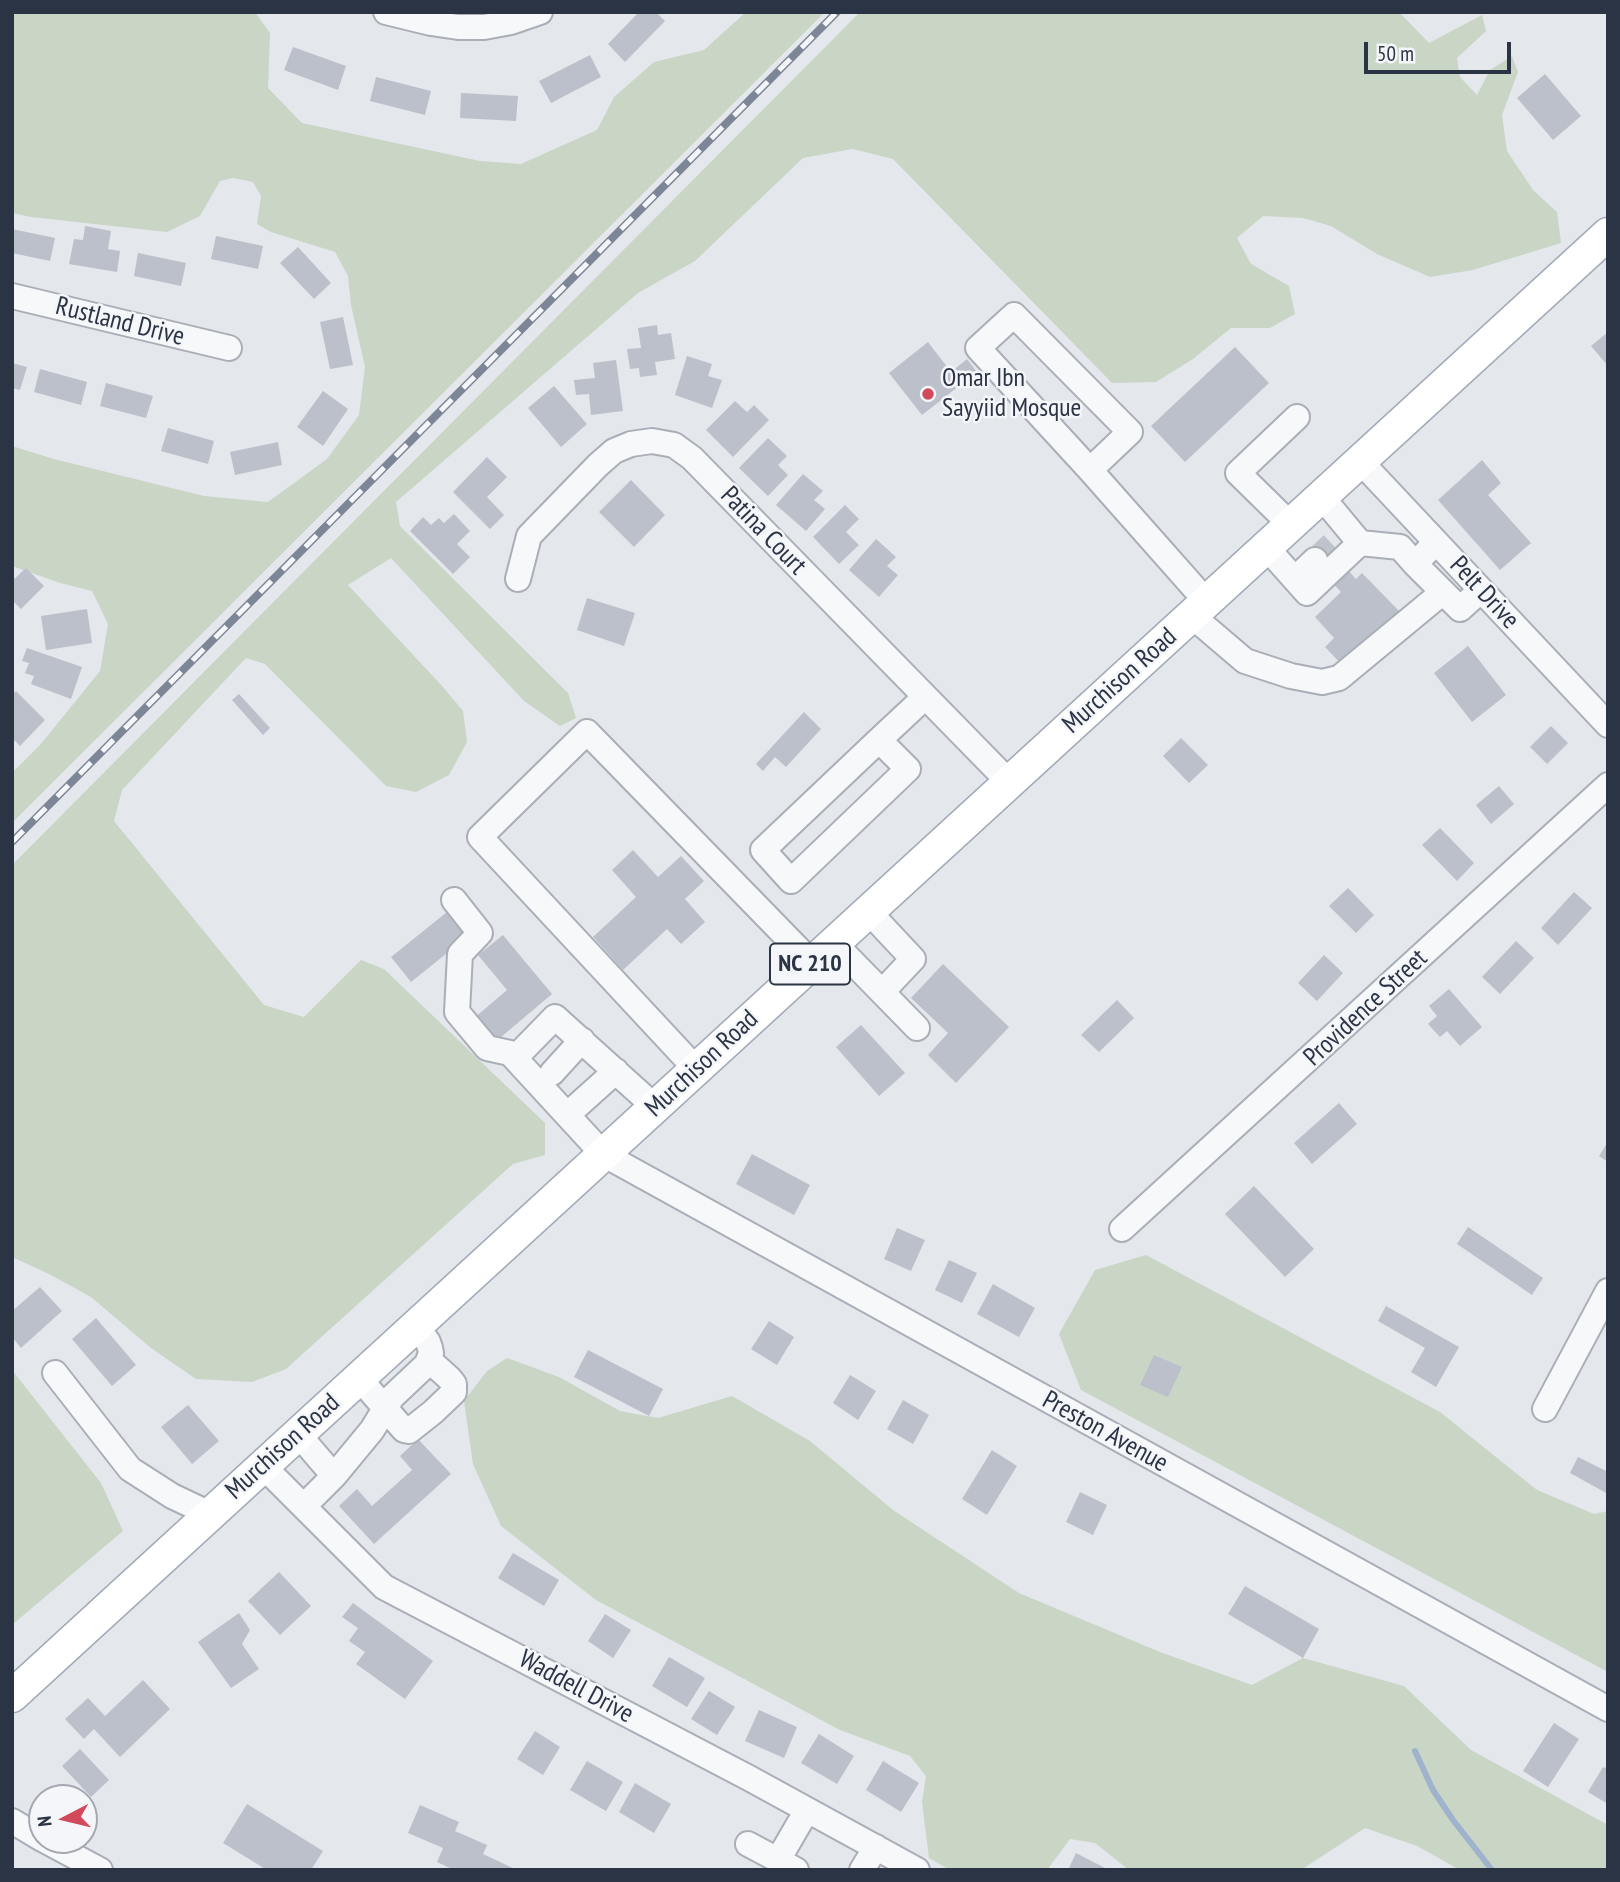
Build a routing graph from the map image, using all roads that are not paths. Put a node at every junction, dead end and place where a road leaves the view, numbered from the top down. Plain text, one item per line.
1 (386, 12) edge
2 (540, 12) edge
3 (1608, 234) edge
4 (12, 296) edge
5 (229, 348) dead end
6 (1297, 416) dead end
7 (1360, 461) junction
8 (1090, 470) junction
9 (1321, 496) junction
10 (1290, 524) junction
11 (1437, 542) junction
12 (1339, 544) junction
13 (1266, 547) junction
14 (1415, 564) junction
15 (518, 579) dead end
16 (1295, 579) junction
17 (1481, 590) junction
18 (1443, 592) junction
19 (1199, 608) junction
20 (925, 697) junction
21 (1608, 725) edge
22 (879, 740) junction
23 (1009, 782) junction
24 (1608, 785) edge
25 (454, 900) dead end
26 (869, 912) junction
27 (823, 953) junction
28 (882, 992) junction
29 (917, 1028) dead end
30 (582, 1040) junction
31 (515, 1058) junction
32 (696, 1069) junction
33 (616, 1071) junction
34 (552, 1073) dead end
35 (655, 1107) junction
36 (567, 1115) junction
37 (603, 1154) junction
38 (1122, 1229) dead end
39 (1608, 1291) edge
40 (416, 1326) junction
41 (429, 1360) junction
42 (54, 1373) dead end
43 (359, 1378) junction
44 (384, 1407) junction
45 (1545, 1409) dead end
46 (298, 1434) junction
47 (263, 1466) junction
48 (334, 1476) junction
49 (304, 1506) junction
50 (210, 1514) junction
51 (12, 1696) edge
52 (1608, 1709) edge
53 (807, 1810) junction
54 (12, 1821) edge
55 (28, 1830) edge
56 (748, 1844) dead end
57 (876, 1847) junction
58 (71, 1854) edge
59 (787, 1865) edge
60 (100, 1870) edge
61 (862, 1870) edge
62 (917, 1870) edge

1 - 2 street
3 - 7 main road, Murchison Road / NC 210
4 - 5 street, Rustland Drive
6 - 10 street
7 - 9 main road, Murchison Road / NC 210
7 - 11 street, Pelt Drive
8 - 8 street
8 - 19 street
9 - 10 main road, Murchison Road / NC 210
9 - 12 street
10 - 13 main road, Murchison Road / NC 210
11 - 14 street
11 - 17 street, Pelt Drive
12 - 14 street
12 - 16 street
12 - 16 street
13 - 16 street
13 - 19 main road, Murchison Road / NC 210
14 - 18 street
15 - 20 street, Patina Court
17 - 18 street
17 - 21 street, Pelt Drive
18 - 19 street
19 - 23 main road, Murchison Road / NC 210
20 - 22 street
20 - 23 street, Patina Court
22 - 22 street
23 - 26 main road, Murchison Road / NC 210
24 - 38 street, Providence Street
25 - 31 street
26 - 27 main road, Murchison Road / NC 210
26 - 28 street
27 - 28 street
27 - 32 main road, Murchison Road / NC 210
27 - 32 street
28 - 29 street
30 - 31 street
30 - 33 street
30 - 34 street
31 - 36 street, Preston Avenue
32 - 35 main road, Murchison Road / NC 210
33 - 35 street
33 - 36 street
35 - 37 main road, Murchison Road / NC 210
36 - 37 street, Preston Avenue
37 - 40 main road, Murchison Road / NC 210
37 - 52 street, Preston Avenue
39 - 45 street
40 - 41 street
40 - 43 main road, Murchison Road / NC 210
41 - 44 street
41 - 44 street
42 - 50 street
43 - 44 street
43 - 46 main road, Murchison Road / NC 210
44 - 48 street
46 - 47 main road, Murchison Road / NC 210
46 - 48 street
47 - 49 street, Waddell Drive
47 - 50 main road, Murchison Road / NC 210
48 - 49 street
49 - 53 street, Waddell Drive
50 - 51 main road, Murchison Road / NC 210
53 - 57 street, Waddell Drive
53 - 59 street
54 - 55 street
56 - 59 street
57 - 61 street
57 - 62 street, Waddell Drive
58 - 60 street

